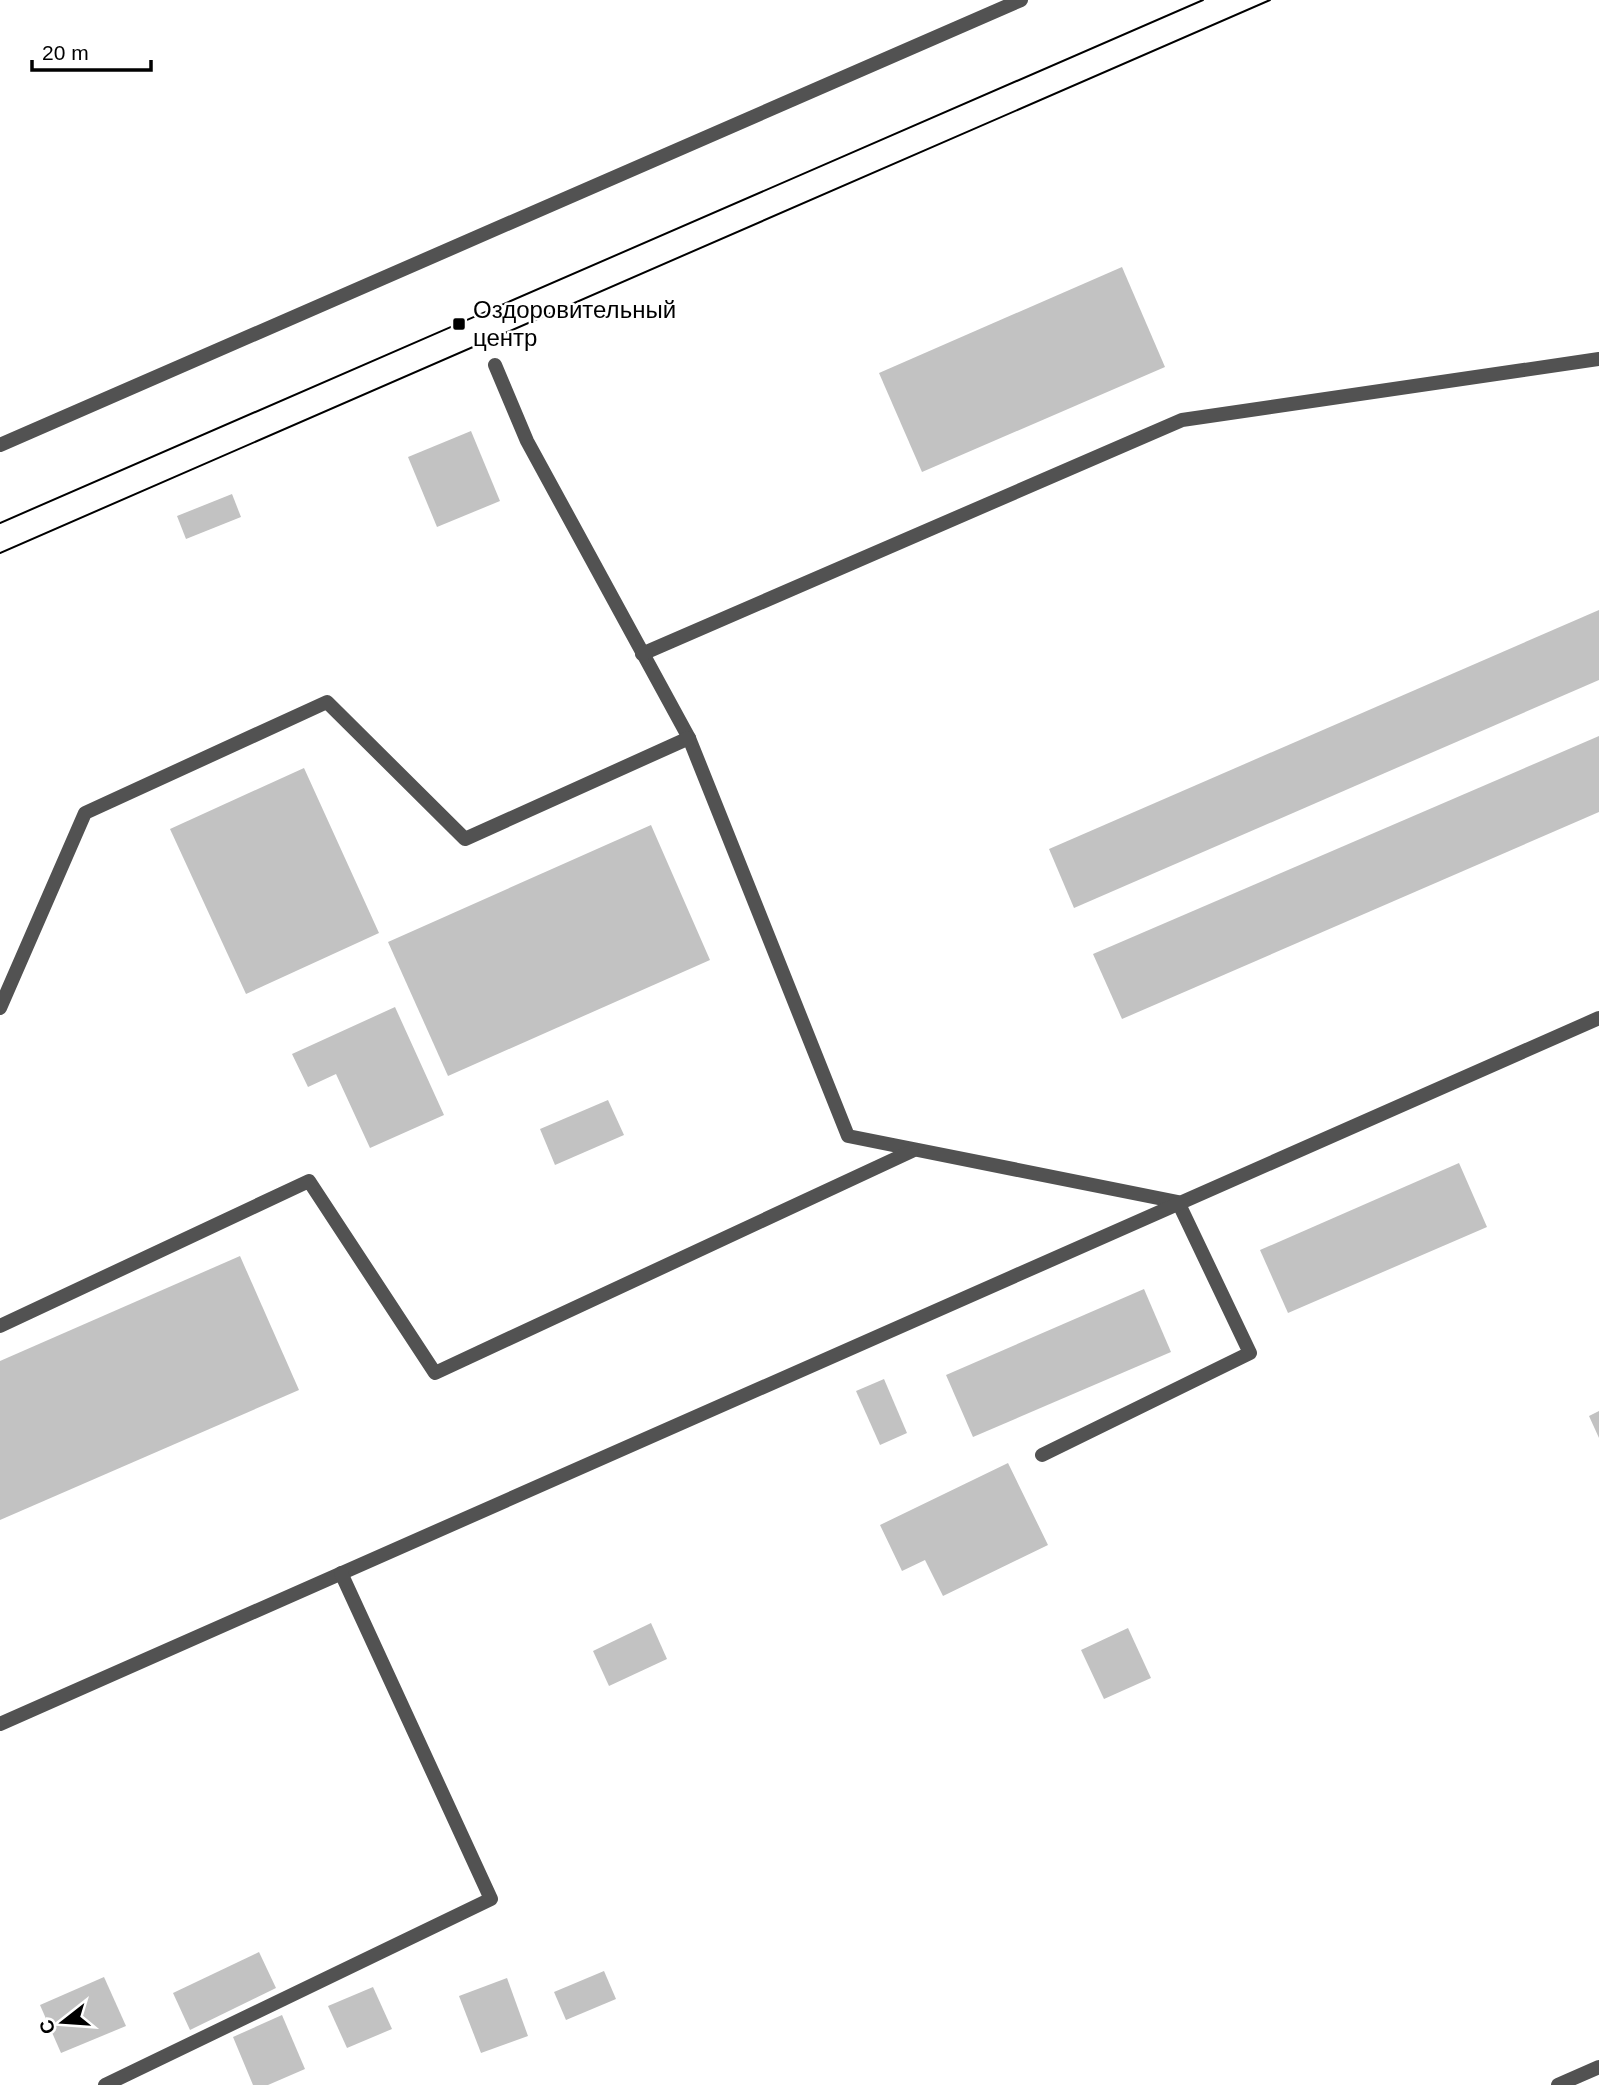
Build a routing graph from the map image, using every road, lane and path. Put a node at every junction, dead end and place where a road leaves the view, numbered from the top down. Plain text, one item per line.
1 (1021, 0) edge
2 (1599, 359) edge
3 (495, 365) dead end
4 (0, 444) edge
5 (642, 654) junction
6 (689, 738) junction
7 (0, 1008) edge
8 (1599, 1018) edge
9 (912, 1151) junction
10 (1178, 1202) junction
11 (0, 1326) edge
12 (1042, 1455) dead end
13 (341, 1573) junction
14 (0, 1724) edge
15 (1599, 2067) edge
16 (105, 2085) edge
17 (1558, 2085) edge

1 - 4 lane
2 - 5 lane
3 - 5 lane
5 - 6 lane
6 - 7 lane
6 - 9 lane
8 - 10 lane
9 - 10 lane
9 - 11 lane
10 - 12 lane
10 - 13 lane
13 - 14 lane
13 - 16 lane
15 - 17 lane

